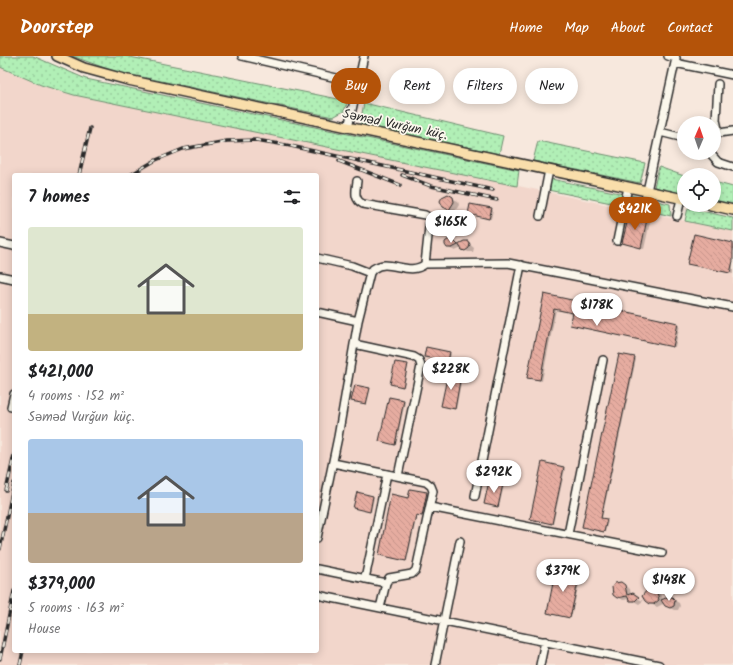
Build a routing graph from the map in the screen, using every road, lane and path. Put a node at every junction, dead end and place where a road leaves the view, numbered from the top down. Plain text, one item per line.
1 (57, 56) edge
2 (242, 56) edge
3 (364, 56) edge
4 (668, 56) edge
5 (676, 59) edge
6 (361, 68) edge
7 (733, 75) edge
8 (331, 77) edge
9 (718, 84) dead end
10 (353, 104) edge
11 (716, 116) edge
12 (348, 128) junction
13 (733, 131) edge
14 (660, 132) junction
15 (721, 133) edge
16 (677, 136) edge
17 (716, 160) edge
18 (733, 167) edge
19 (549, 170) junction
20 (357, 181) dead end
21 (628, 187) junction
22 (646, 191) junction
23 (677, 198) edge
24 (721, 207) edge
25 (733, 210) edge
26 (678, 212) edge
27 (540, 216) dead end
28 (677, 216) dead end
29 (617, 241) dead end
30 (0, 243) edge
31 (12, 246) edge
32 (319, 258) edge
33 (425, 264) junction
34 (521, 265) junction
35 (370, 273) junction
36 (0, 276) edge
37 (12, 279) edge
38 (733, 307) edge
39 (319, 312) edge
40 (358, 321) junction
41 (354, 344) junction
42 (603, 360) dead end
43 (12, 402) edge
44 (11, 406) dead end
45 (333, 463) junction
46 (387, 474) junction
47 (398, 476) junction
48 (475, 496) dead end
49 (430, 506) junction
50 (319, 529) edge
51 (568, 534) junction
52 (460, 541) dead end
53 (662, 553) dead end
54 (319, 569) edge
55 (365, 579) junction
56 (386, 583) junction
57 (319, 595) edge
58 (380, 608) junction
59 (445, 621) junction
60 (545, 641) junction
61 (435, 665) edge
62 (540, 665) edge
63 (660, 665) edge

1 - 12 main road, Səməd Vurğun küç.
2 - 8 street
3 - 6 street
4 - 5 street
5 - 7 street
5 - 14 street
9 - 11 street
10 - 12 street
12 - 19 main road, Səməd Vurğun küç.
13 - 15 street
14 - 16 street
14 - 22 street
17 - 18 street
19 - 21 main road, Səməd Vurğun küç.
19 - 27 street
20 - 33 street
21 - 22 main road, Səməd Vurğun küç.
21 - 29 street
22 - 23 main road, Səməd Vurğun küç.
24 - 25 main road
26 - 28 street
30 - 31 street
32 - 35 street
33 - 34 street
33 - 35 street
34 - 38 street
34 - 48 street
35 - 40 street
36 - 37 street
39 - 40 street
40 - 41 street
41 - 45 street
41 - 47 street
42 - 51 street
43 - 44 street
45 - 46 street
45 - 50 street
46 - 47 street
46 - 55 street
47 - 49 street
49 - 51 street
49 - 56 street
51 - 53 street
52 - 59 street
54 - 55 street
55 - 56 street
56 - 58 street
57 - 58 street
58 - 59 street
59 - 60 street
59 - 61 street
60 - 62 street
60 - 63 street

